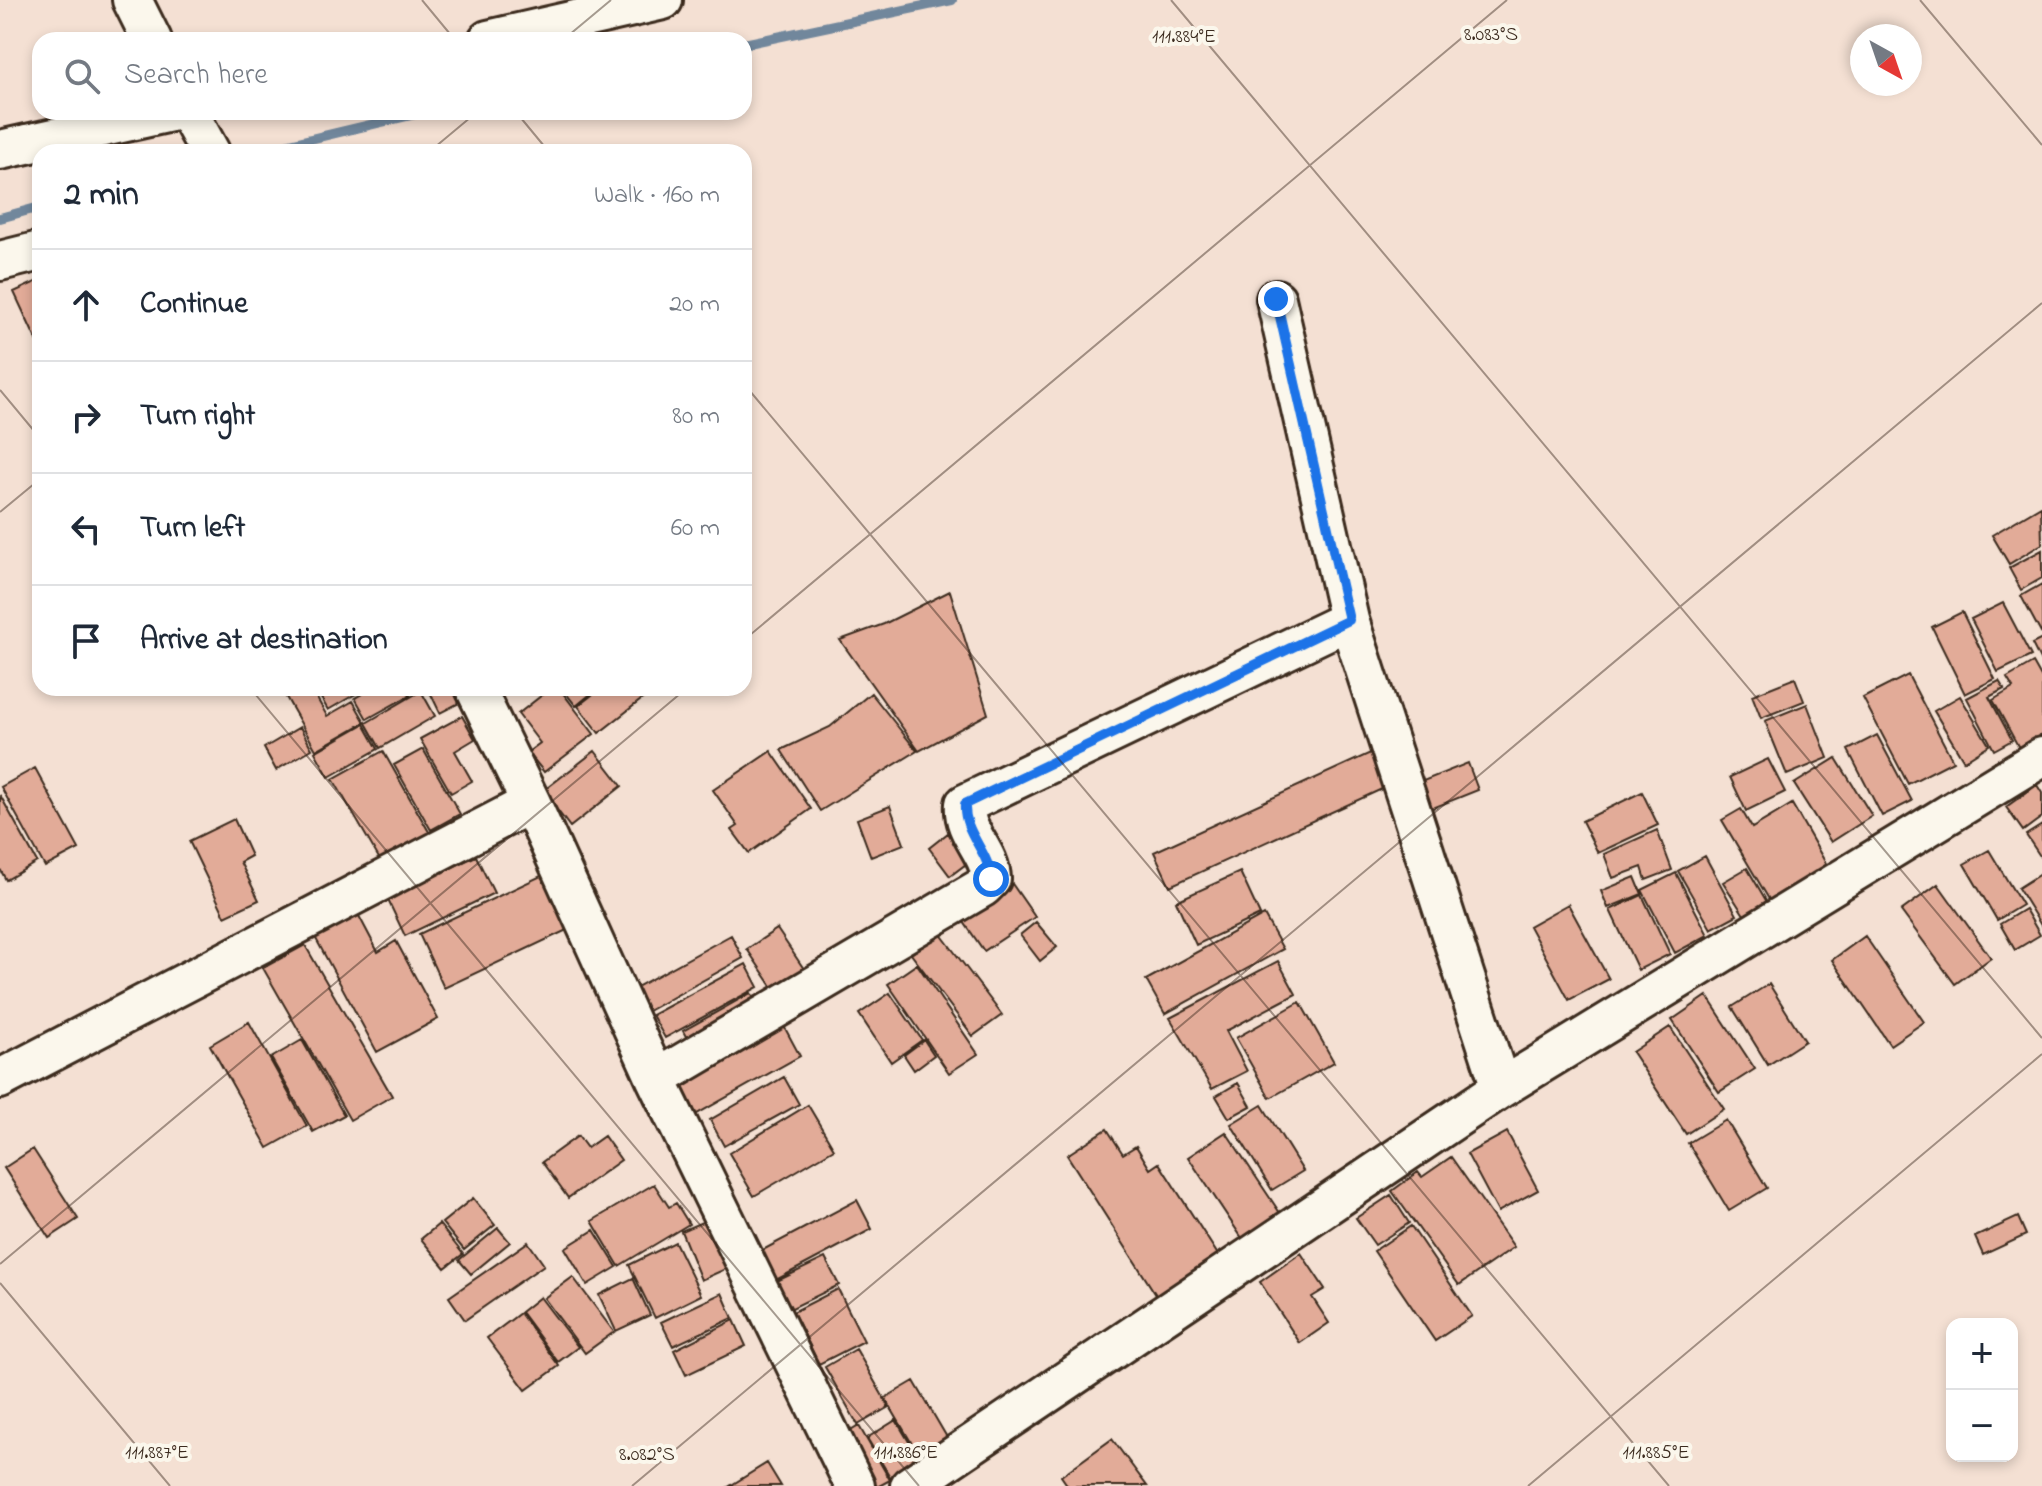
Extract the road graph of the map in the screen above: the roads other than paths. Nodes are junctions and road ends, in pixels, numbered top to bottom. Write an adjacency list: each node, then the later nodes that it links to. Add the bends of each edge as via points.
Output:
1 (132, 0): 3 (street)
2 (663, 0): 4 (street)
3 (148, 32)
4 (523, 32)
5 (135, 120): 8 (street)
6 (192, 120): 7 (street)
7 (206, 144)
8 (0, 150)
9 (32, 253): 10 (street)
10 (0, 261)
11 (1276, 299): 12 (street)
12 (1349, 620): 17 (street, via 965,804 967,825 990,865 991,879 983,887); 18 (street)
13 (479, 696): 15 (street)
14 (2042, 757): 18 (street)
15 (531, 803): 16 (street); 17 (street)
16 (0, 1079)
17 (656, 1079): 19 (street)
18 (1501, 1088): 20 (street)
19 (855, 1486)
20 (910, 1486)

